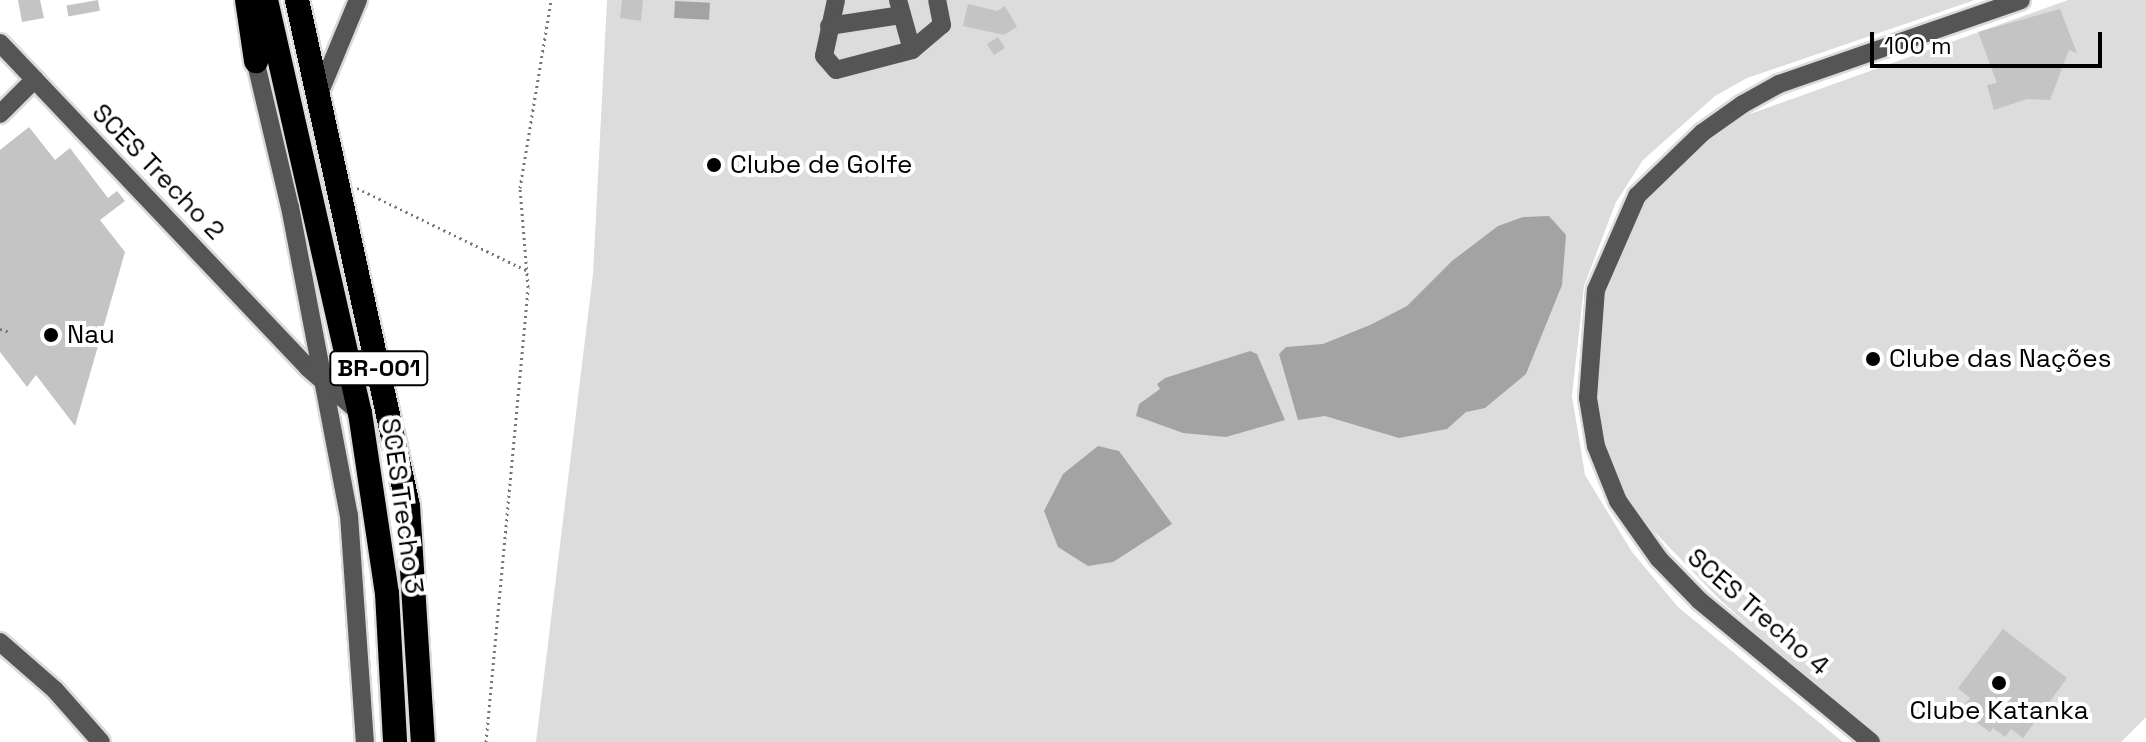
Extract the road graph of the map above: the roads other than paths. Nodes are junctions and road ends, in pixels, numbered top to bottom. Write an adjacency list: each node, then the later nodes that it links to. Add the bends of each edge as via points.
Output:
1 (238, 0): 13 (street)
2 (247, 0): 13 (highway)
3 (266, 0): 20 (highway, SCES Trecho 3 / BR-001)
4 (297, 0): 15 (highway, SCES Trecho 3 / BR-001)
5 (358, 0): 15 (street)
6 (836, 0): 10 (street)
7 (937, 0): 12 (street, via 942,25)
8 (2021, 0): 26 (street, SCES Trecho 4, via 1779,84 1743,104 1692,142 1637,196 1596,290 1588,398 1596,446 1618,501 1659,559 1700,601)
9 (900, 8): 10 (street); 12 (street)
10 (829, 26): 12 (street, via 824,56 836,70)
11 (0, 43): 14 (street, SCES Trecho 2)
12 (912, 50)
13 (256, 61): 17 (street)
14 (35, 79): 16 (street); 18 (street, SCES Trecho 2)
15 (319, 94): 25 (highway, SCES Trecho 3 / BR-001, via 408,506)
16 (0, 114)
17 (313, 323): 18 (street); 19 (street)
18 (278, 336): 19 (street, SCES Trecho 2)
19 (325, 383): 20 (street, SCES Trecho 2); 23 (street, via 358,591)
20 (360, 413): 24 (highway, SCES Trecho 3 / BR-001, via 387,593)
21 (0, 642): 22 (street, via 55,690)
22 (101, 742)
23 (365, 742)
24 (395, 742)
25 (423, 742)
26 (1871, 742)

